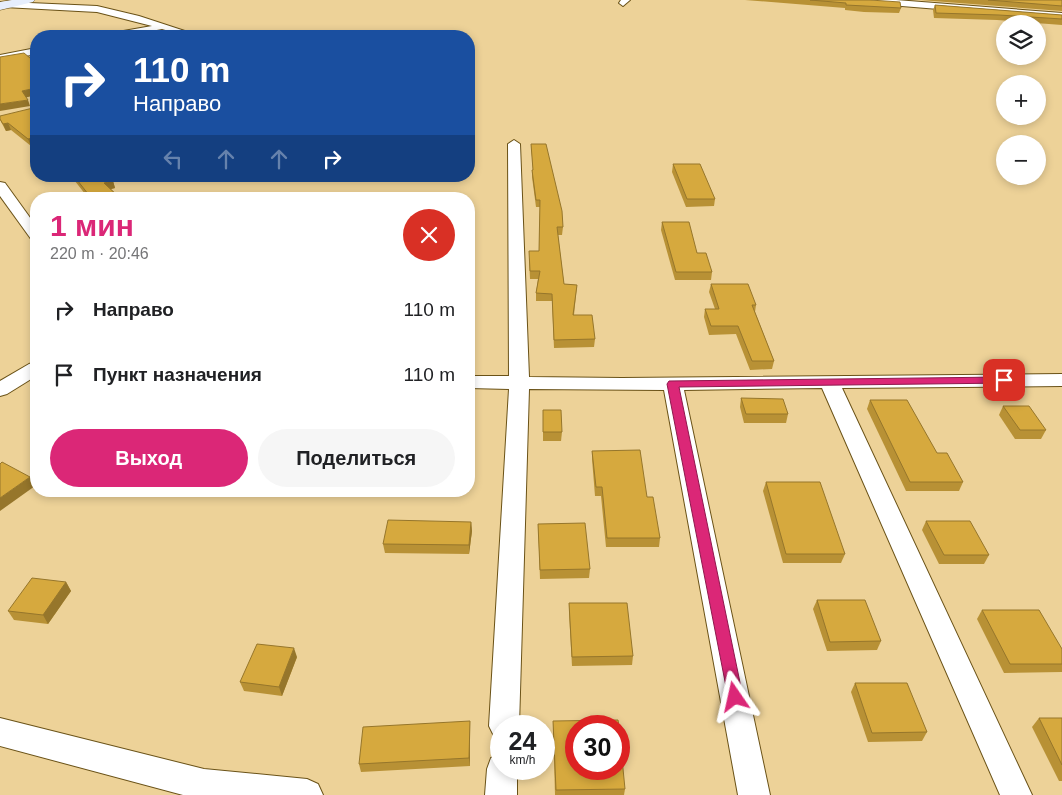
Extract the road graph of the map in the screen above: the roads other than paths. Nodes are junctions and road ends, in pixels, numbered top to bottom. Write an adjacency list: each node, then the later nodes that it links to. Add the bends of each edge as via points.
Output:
1 (865, 0): 3 (street)
2 (11, 3): 5 (street, via 97,9)
3 (962, 3): 4 (street)
4 (1062, 16)
5 (163, 26): 6 (street); 7 (street)
6 (143, 30)
7 (176, 30)
8 (30, 52): 9 (street)
9 (0, 58)
10 (514, 144): 17 (street)
11 (0, 186): 12 (street)
12 (30, 228)
13 (30, 372): 19 (street)
14 (1062, 380): 16 (street)
15 (475, 382): 17 (street)
16 (829, 382): 18 (street); 26 (street)
17 (519, 383): 18 (street); 20 (street)
18 (673, 384): 25 (street)
19 (0, 390)
20 (504, 715)
21 (0, 732): 23 (street, via 204,785)
22 (502, 780): 24 (street)
23 (307, 795)
24 (501, 795)
25 (754, 795)
26 (1016, 795)

